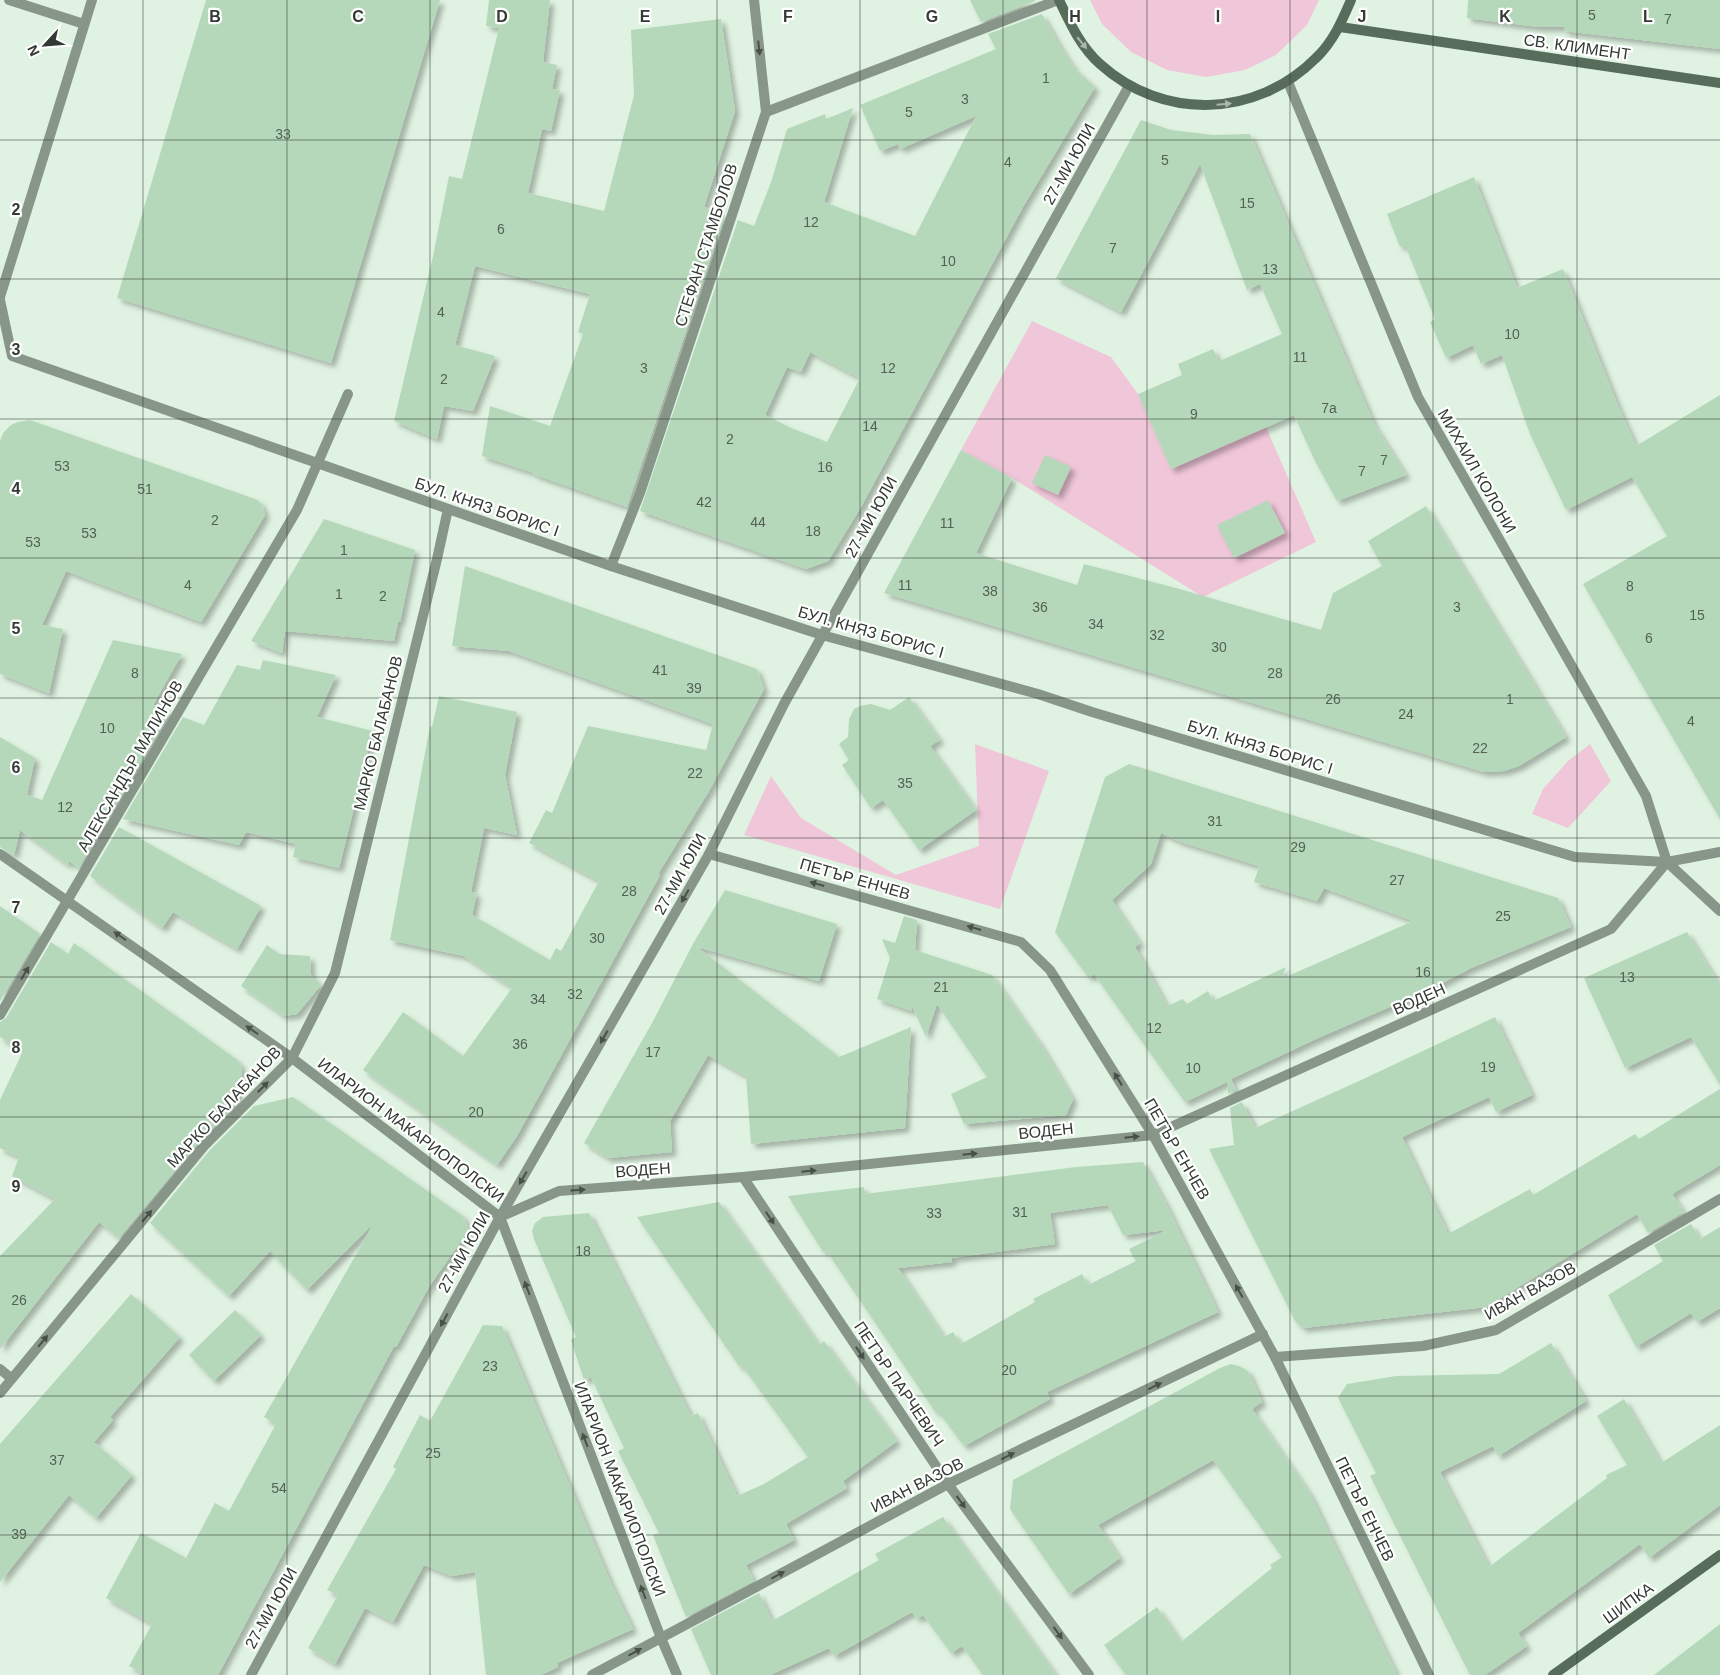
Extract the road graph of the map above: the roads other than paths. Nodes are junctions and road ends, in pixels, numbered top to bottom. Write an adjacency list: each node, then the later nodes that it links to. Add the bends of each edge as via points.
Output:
1 (9, 0): 6 (street)
2 (92, 0): 6 (street)
3 (754, 0): 11 (street, СТЕФАН СТАМБОЛОВ, one-way to 11)
4 (1058, 0): 10 (street, one-way to 10, via 1075,34 1099,63); 11 (street)
5 (1351, 0): 7 (street)
6 (84, 24): 12 (street)
7 (1340, 27): 8 (street, via 1317,58); 9 (street, СВ. КЛИМЕНТ)
8 (1288, 82): 10 (street, one-way to 8, via 1161,99 1194,105 1228,104 1261,95); 21 (street, МИХАИЛ КОЛОНИ, via 1418,397 1646,796)
9 (1720, 83)
10 (1129, 86): 17 (street, 27-МИ ЮЛИ)
11 (766, 112): 16 (street, СТЕФАН СТАМБОЛОВ, via 640,494)
12 (0, 299): 14 (street, БУЛ. КНЯЗ БОРИС I, via 12,356)
13 (348, 394): 14 (street, АЛЕКСАНДЪР МАЛИНОВ)
14 (319, 462): 15 (street, БУЛ. КНЯЗ БОРИС I); 22 (street, АЛЕКСАНДЪР МАЛИНОВ, via 285,532)
15 (448, 510): 16 (street, БУЛ. КНЯЗ БОРИС I); 25 (street, МАРКО БАЛАБАНОВ, via 335,972)
16 (611, 566): 17 (street, БУЛ. КНЯЗ БОРИС I)
17 (822, 635): 20 (street, 27-МИ ЮЛИ); 21 (street, БУЛ. КНЯЗ БОРИС I, via 1038,694 1575,857)
18 (1720, 852): 21 (street, БУЛ. КНЯЗ БОРИС I)
19 (0, 854): 22 (street, ИЛАРИОН МАКАРИОПОЛСКИ)
20 (709, 854): 26 (street, ПЕТЪР ЕНЧЕВ, one-way to 20, via 1050,970 1021,942); 29 (street, 27-МИ ЮЛИ, one-way to 29)
21 (1667, 862): 23 (street); 26 (street, ВОДЕН, via 1611,930)
22 (68, 900): 24 (street, АЛЕКСАНДЪР МАЛИНОВ, one-way to 22); 25 (street, ИЛАРИОН МАКАРИОПОЛСКИ, one-way to 22)
23 (1720, 911)
24 (0, 1015)
25 (292, 1058): 29 (street, ИЛАРИОН МАКАРИОПОЛСКИ); 33 (street, МАРКО БАЛАБАНОВ, one-way to 25, via 204,1146)
26 (1153, 1135): 27 (street, ВОДЕН, one-way to 26); 30 (street, ПЕТЪР ЕНЧЕВ, one-way to 26)
27 (743, 1177): 29 (street, ВОДЕН, one-way to 27, via 559,1191); 35 (street, ПЕТЪР ПАРЧЕВИЧ, one-way to 35)
28 (1720, 1199): 31 (street, ИВАН ВАЗОВ, via 1496,1330 1423,1346)
29 (500, 1217): 37 (street, ИЛАРИОН МАКАРИОПОЛСКИ, one-way to 29); 38 (street, 27-МИ ЮЛИ, one-way to 38)
30 (1263, 1334): 31 (street, ПЕТЪР ЕНЧЕВ); 35 (street, ИВАН ВАЗОВ, one-way to 30)
31 (1275, 1357): 42 (street, ПЕТЪР ЕНЧЕВ)
32 (0, 1369): 33 (street)
33 (11, 1378): 34 (street, МАРКО БАЛАБАНОВ)
34 (0, 1393)
35 (948, 1484): 37 (street, ИВАН ВАЗОВ, one-way to 35); 41 (street, ПЕТЪР ПАРЧЕВИЧ, one-way to 41)
36 (1720, 1555): 43 (street, ШИПКА)
37 (661, 1638): 39 (street, ИВАН ВАЗОВ, one-way to 37); 40 (street, ИЛАРИОН МАКАРИОПОЛСКИ)
38 (251, 1675)
39 (592, 1675)
40 (677, 1675)
41 (1089, 1675)
42 (1428, 1675)
43 (1553, 1675)

